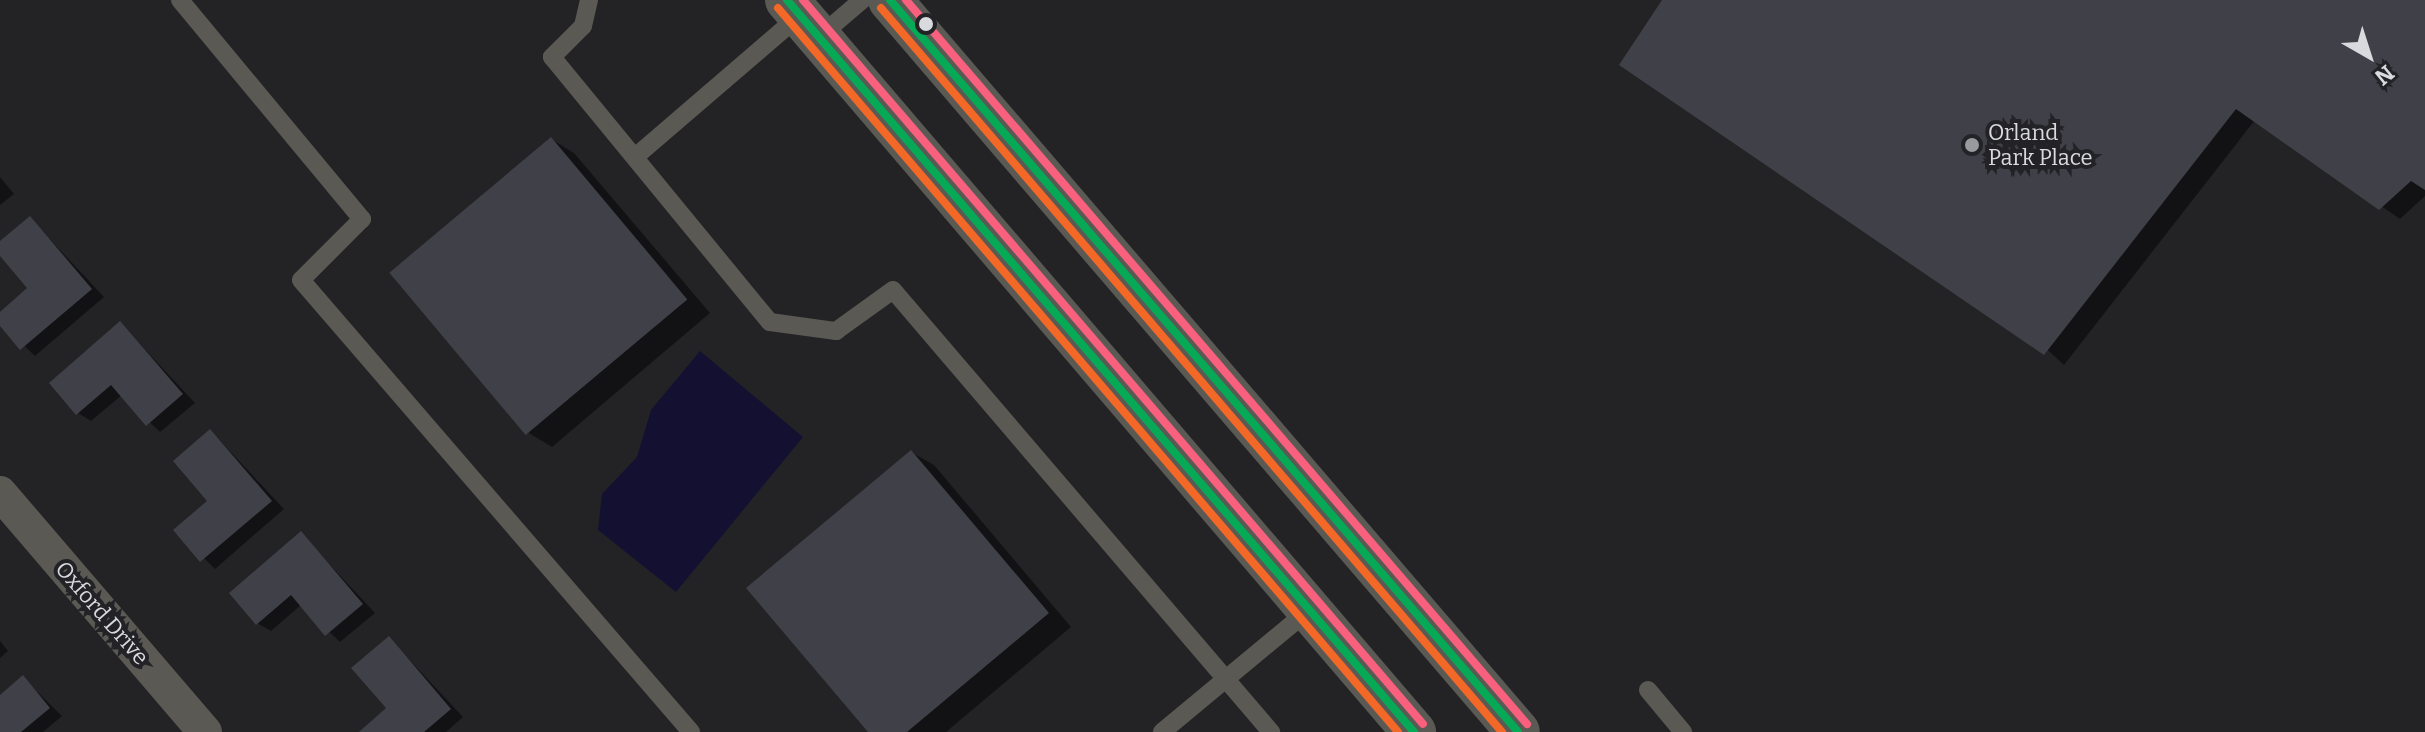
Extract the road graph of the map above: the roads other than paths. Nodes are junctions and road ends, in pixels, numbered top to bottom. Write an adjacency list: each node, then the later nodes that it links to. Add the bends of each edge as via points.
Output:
1 (180, 0): 12 (lane, via 362,219 301,280)
2 (589, 0): 6 (lane, via 583,26 552,57)
3 (862, 0): 5 (lane)
4 (890, 0): 16 (street)
5 (802, 17): 6 (lane); 8 (street)
6 (635, 157): 9 (lane, via 770,322 836,331 893,290)
7 (0, 493): 11 (street, Oxford Drive)
8 (1309, 610): 9 (lane); 15 (street)
9 (1226, 679): 13 (lane); 14 (lane)
10 (1648, 690): 17 (lane)
11 (205, 732)
12 (691, 732)
13 (1162, 732)
14 (1271, 732)
15 (1414, 732)
16 (1518, 732)
17 (1683, 732)

